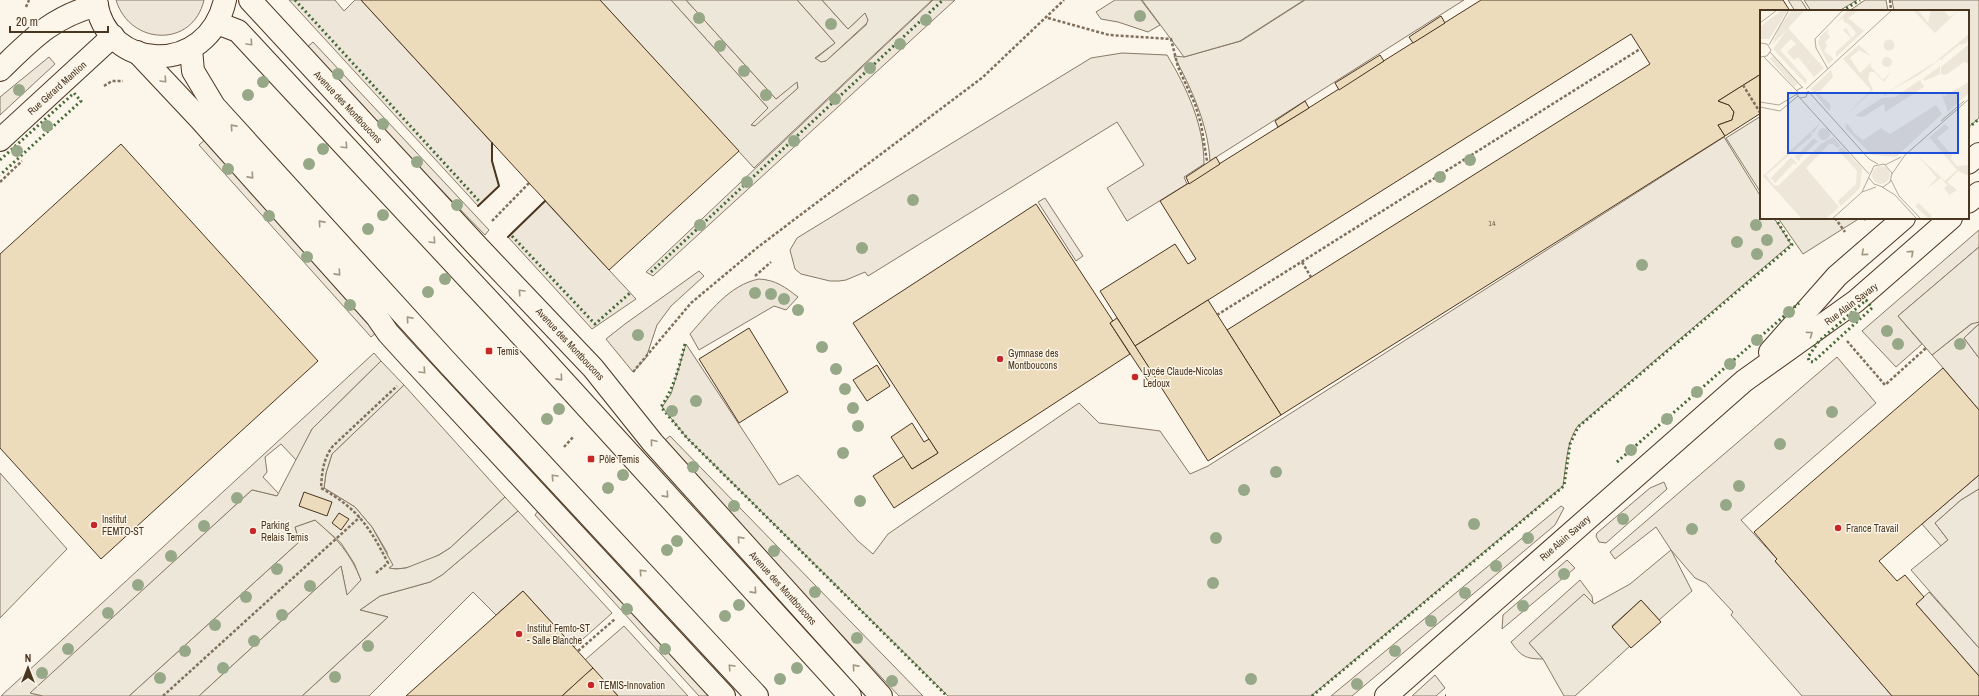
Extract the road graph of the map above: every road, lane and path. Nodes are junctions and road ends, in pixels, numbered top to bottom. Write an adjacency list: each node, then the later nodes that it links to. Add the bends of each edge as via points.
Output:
1 (225, 0): 8 (street)
2 (250, 0): 50 (street, Avenue des Montboucons, one-way to 2, via 653,443 593,368)
3 (1064, 0): 7 (path)
4 (1890, 0): 6 (path)
5 (96, 3): 9 (street, via 103,22); 13 (street, via 41,30)
6 (1891, 10)
7 (1047, 18): 21 (path, via 1109,35 1171,39 1178,67 1202,124); 39 (path, via 983,77 758,247 691,303)
8 (218, 23): 10 (street, via 210,34); 49 (street, one-way to 49, via 238,31 534,349)
9 (113, 36): 12 (street); 18 (street, Rue Gérard Mantion)
10 (191, 49): 12 (street, via 164,56 150,56); 48 (street, one-way to 10, via 214,106 193,71)
11 (1640, 49): 33 (path)
12 (137, 52): 47 (street, one-way to 47, via 377,317 398,344)
13 (0, 70)
14 (125, 81): 16 (path, via 112,81)
15 (1743, 85): 17 (path)
16 (102, 87)
17 (1760, 112)
18 (0, 140)
19 (1979, 154): 22 (street)
20 (23, 160): 23 (path)
21 (1207, 161)
22 (1969, 161)
23 (0, 182)
24 (529, 183): 30 (path)
25 (1979, 193): 26 (street)
26 (1969, 201)
27 (1835, 219): 31 (path)
28 (1903, 219): 40 (street, Rue Alain Savary, one-way to 40, via 1837,276)
29 (1950, 219): 40 (street, Rue Alain Savary, one-way to 29, via 1856,301)
30 (494, 220)
31 (1850, 236)
32 (771, 262): 34 (path)
33 (1302, 262): 35 (path); 36 (path)
34 (755, 276)
35 (1311, 277)
36 (1217, 315)
37 (1845, 339): 38 (path, via 1885,385)
38 (1926, 348)
39 (633, 372)
40 (1744, 381): 51 (street, Rue Alain Savary)
41 (399, 384): 42 (path, via 333,446 324,463 321,488 343,500)
42 (360, 517): 43 (path, via 388,564); 46 (path)
43 (376, 573)
44 (619, 616): 45 (path)
45 (578, 651)
46 (163, 696)
47 (724, 696)
48 (757, 696)
49 (850, 696)
50 (881, 696)
51 (1386, 696)

